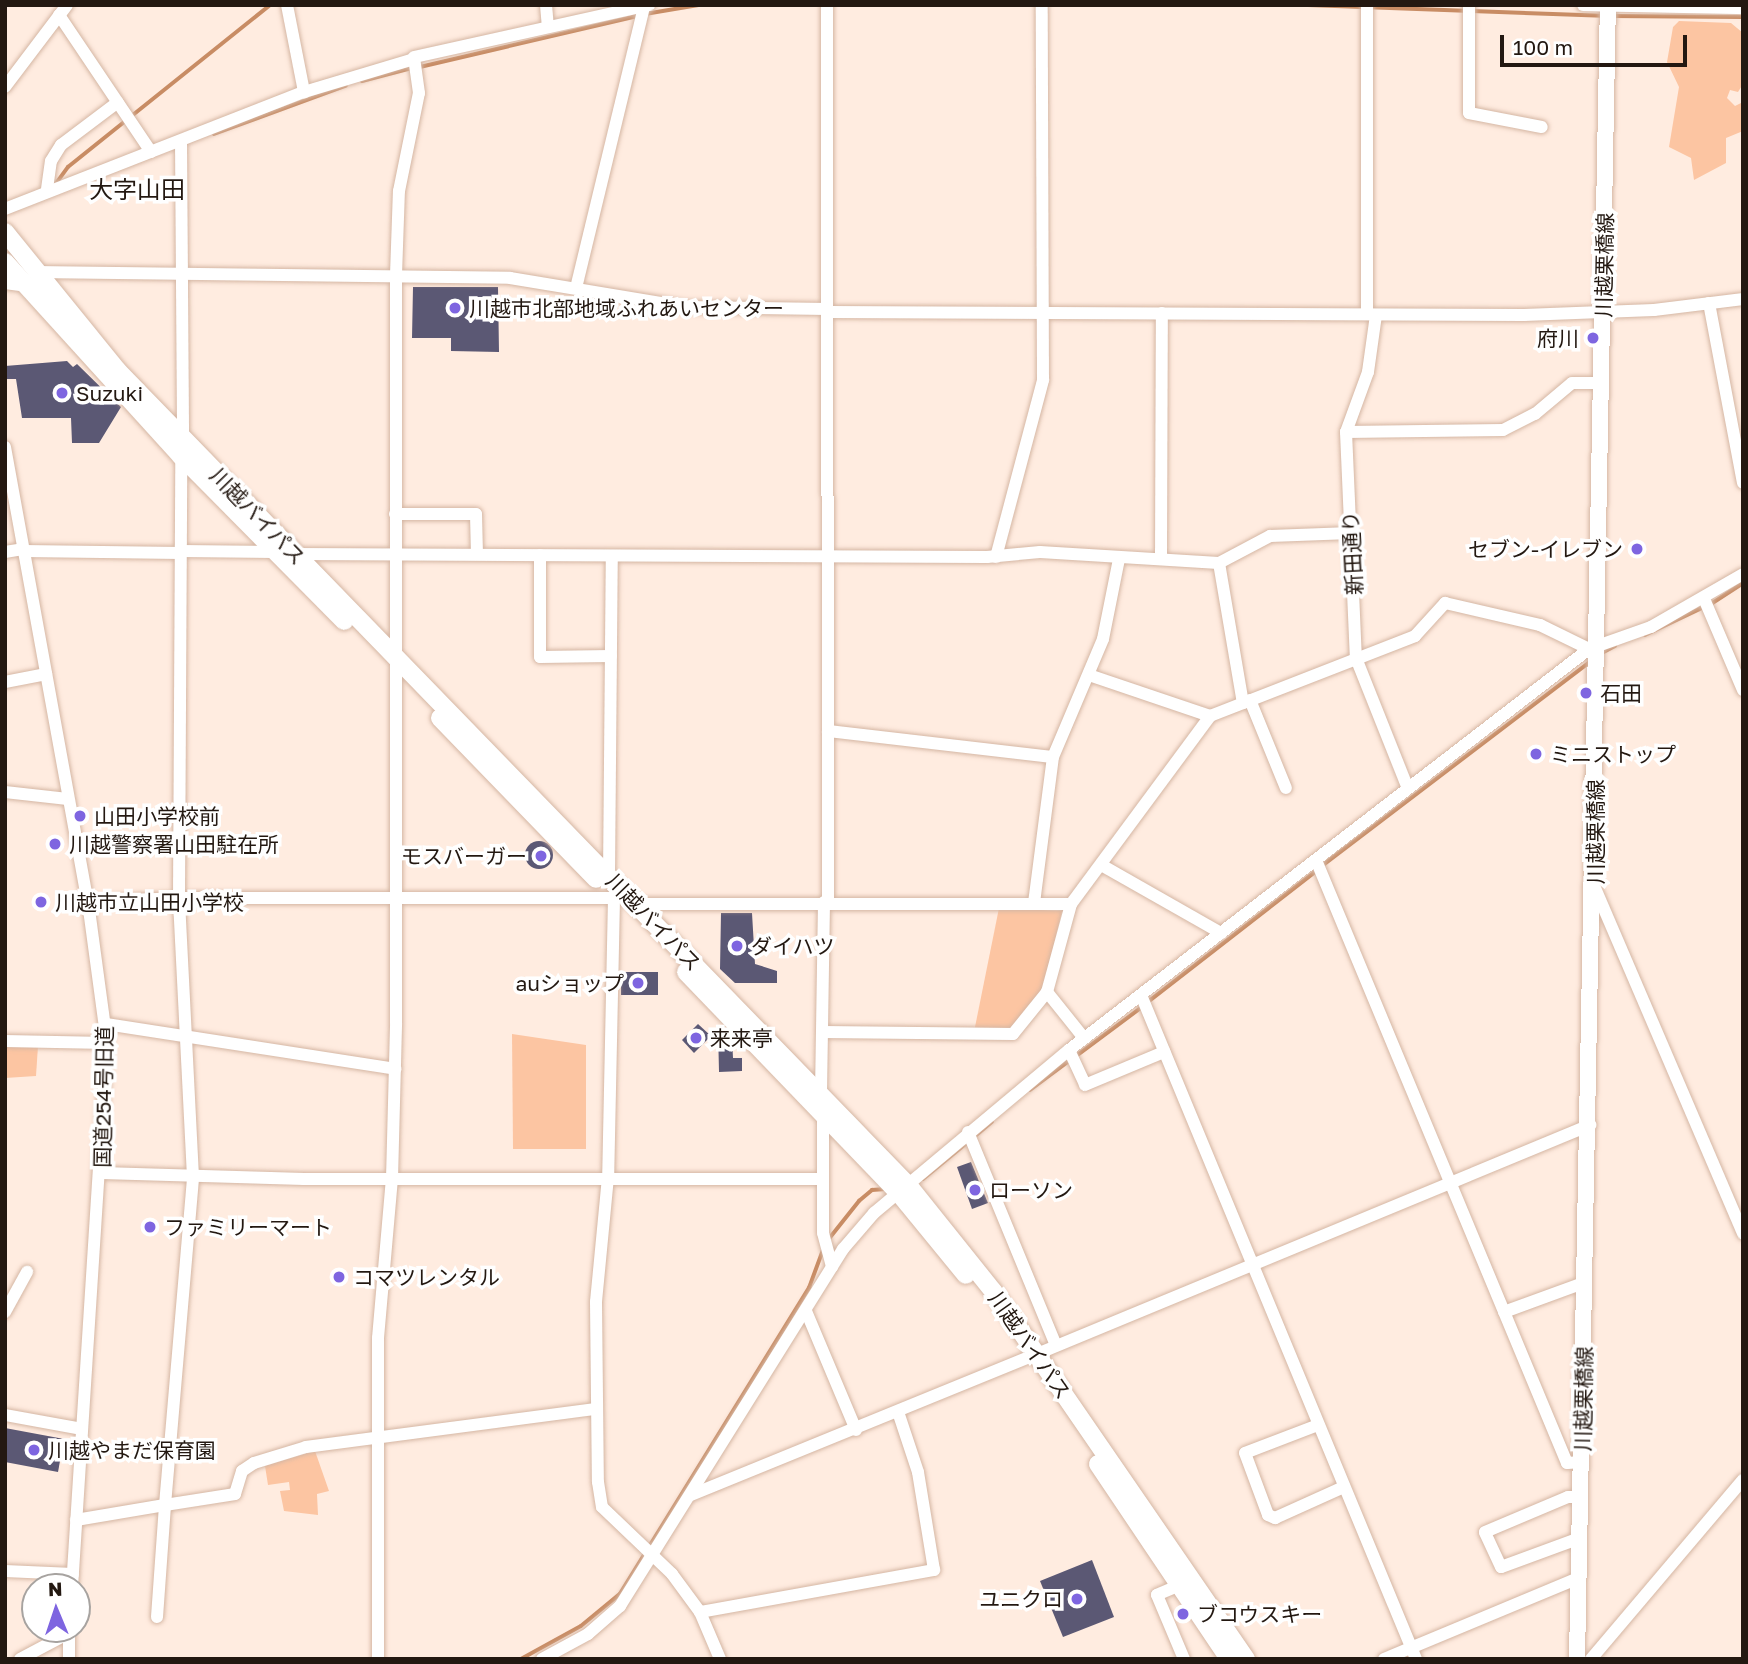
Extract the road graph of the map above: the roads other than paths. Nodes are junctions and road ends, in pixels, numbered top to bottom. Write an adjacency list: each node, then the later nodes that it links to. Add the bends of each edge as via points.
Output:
1 (287, 5): 15 (street)
2 (546, 5): 12 (street)
3 (827, 5): 31 (street)
4 (1042, 5): 33 (street)
5 (1367, 5): 35 (street, 新田通り)
6 (1469, 5): 17 (street, via 1469,113)
7 (1583, 5): 9 (street)
8 (646, 6): 12 (street); 28 (street)
9 (1608, 6): 10 (street); 32 (main road, 川越栗橋線)
10 (1743, 8)
11 (63, 10): 14 (street); 16 (street)
12 (548, 26): 13 (street, via 424,52)
13 (414, 59): 15 (street); 25 (street, via 419,93 399,191)
14 (5, 87)
15 (304, 92): 18 (street)
16 (118, 102): 19 (street); 20 (street, via 61,145 51,161)
17 (1542, 127)
18 (181, 141): 19 (street); 24 (street)
19 (151, 152): 20 (street)
20 (47, 189): 21 (street)
21 (5, 209)
22 (5, 232): 26 (highway, 川越バイパス)
23 (5, 262): 26 (highway, 川越バイパス)
24 (182, 274): 25 (street); 26 (street); 40 (street)
25 (396, 275): 28 (street, via 510,278); 42 (street)
26 (30, 279): 27 (street); 40 (highway, 川越バイパス)
27 (5, 283)
28 (576, 288): 31 (street, via 685,307)
29 (1743, 299): 30 (street)
30 (1709, 303): 32 (street); 38 (street)
31 (827, 311): 33 (street); 53 (street)
32 (1603, 312): 35 (street); 36 (main road, 川越栗橋線)
33 (1043, 313): 34 (street); 54 (street, via 1043,380)
34 (1162, 313): 35 (street); 56 (street)
35 (1372, 314): 37 (street, 新田通り, via 1368,372)
36 (1602, 383): 37 (street, via 1572,383 1535,414 1503,430); 60 (main road, 川越栗橋線)
37 (1346, 432): 43 (street, 新田通り)
38 (1739, 440): 41 (street)
39 (5, 447): 44 (street, 国道254号旧道)
40 (182, 447): 46 (street); 47 (highway, 川越バイパス); 49 (highway, 川越バイパス)
41 (1743, 483)
42 (395, 514): 48 (street); 50 (street, via 476,514)
43 (1351, 533): 57 (street, via 1270,536); 62 (street, 新田通り)
44 (23, 550): 45 (street); 46 (street); 64 (street, 国道254号旧道)
45 (5, 552)
46 (181, 552): 47 (street); 80 (street)
47 (275, 552): 63 (highway, 川越バイパス)
48 (395, 553): 49 (street); 50 (street); 63 (street)
49 (295, 554): 63 (highway, 川越バイパス)
50 (477, 554): 51 (street)
51 (540, 555): 52 (street); 61 (street, via 540,657)
52 (612, 556): 53 (street); 61 (street)
53 (828, 556): 54 (street); 70 (street)
54 (996, 557): 55 (street, via 1040,552)
55 (1119, 559): 56 (street); 65 (street, via 1110,614)
56 (1161, 559): 57 (street)
57 (1219, 563): 68 (street)
58 (1743, 574): 59 (street)
59 (1705, 601): 60 (street); 67 (street)
60 (1593, 647): 62 (street, via 1540,625 1445,603 1415,636); 72 (street); 79 (main road, 川越栗橋線)
61 (611, 656): 78 (street)
62 (1356, 658): 68 (street); 72 (street, 新田通り)
63 (394, 663): 78 (highway, 川越バイパス); 81 (street); 82 (highway, 川越バイパス)
64 (46, 674): 66 (street); 75 (street, 国道254号旧道)
65 (1089, 675): 69 (street); 71 (street)
66 (5, 682)
67 (1743, 690)
68 (1246, 701): 69 (street); 73 (street)
69 (1210, 716): 77 (street)
70 (828, 731): 71 (street); 84 (street)
71 (1053, 757): 85 (street)
72 (1406, 786): 76 (street)
73 (1286, 788)
74 (5, 792): 75 (street)
75 (68, 799): 83 (street, 国道254号旧道)
76 (1317, 860): 88 (street); 109 (street)
77 (1103, 866): 87 (street); 88 (street)
78 (609, 876): 86 (highway, 川越バイパス)
79 (1595, 888): 102 (main road, 川越栗橋線); 111 (street)
80 (179, 898): 81 (street); 83 (street); 93 (street)
81 (395, 898): 82 (street); 99 (street)
82 (614, 898): 101 (highway, 川越バイパス); 106 (street)
83 (88, 902): 91 (street, 国道254号旧道)
84 (826, 902): 85 (street); 86 (street); 92 (street)
85 (1034, 903): 87 (street)
86 (635, 904): 100 (highway, 川越バイパス)
87 (1071, 904): 89 (street)
88 (1221, 933): 90 (street)
89 (1046, 992): 92 (street, via 1013,1034 1005,1036); 94 (street)
90 (1141, 995): 94 (street); 98 (street)
91 (106, 1024): 93 (street); 96 (street, 国道254号旧道)
92 (822, 1032): 100 (street)
93 (186, 1036): 99 (street); 105 (street)
94 (1084, 1038): 97 (street)
95 (5, 1041): 96 (street)
96 (107, 1043): 104 (street, 国道254号旧道)
97 (1069, 1050): 98 (street, via 1085,1085); 103 (street)
98 (1164, 1052): 112 (street)
99 (396, 1069): 107 (street)
100 (821, 1093): 110 (highway, 川越バイパス)
101 (823, 1113): 108 (street); 110 (highway, 川越バイパス)
102 (1590, 1125): 109 (street); 115 (main road, 川越栗橋線)
103 (968, 1132): 110 (street); 119 (street)
104 (102, 1173): 105 (street); 125 (street, 国道254号旧道)
105 (193, 1177): 107 (street); 133 (street)
106 (608, 1177): 107 (street); 108 (street); 121 (street, via 596,1302)
107 (393, 1179): 127 (street, via 378,1338)
108 (823, 1179): 113 (street, via 823,1233)
109 (1452, 1182): 112 (street); 118 (street)
110 (903, 1189): 113 (street, via 859,1228); 120 (highway, 川越バイパス)
111 (1743, 1234)
112 (1253, 1266): 119 (street); 124 (street)
113 (832, 1268): 116 (street)
114 (27, 1272): 117 (street)
115 (1586, 1282): 118 (street); 128 (main road, 川越栗橋線)
116 (806, 1311): 126 (street); 131 (street)
117 (5, 1312)
118 (1504, 1312): 128 (street, via 1567,1463)
119 (1056, 1346): 120 (street)
120 (1032, 1356): 122 (street); 139 (highway, 川越バイパス); 150 (highway, 川越バイパス)
121 (596, 1409): 127 (street); 136 (street, via 602,1507)
122 (898, 1412): 126 (street); 140 (street, via 918,1472 934,1570)
123 (5, 1415): 125 (street)
124 (1318, 1425): 130 (street); 130 (street, via 1245,1453 1268,1515 1275,1518)
125 (82, 1429): 134 (street, 国道254号旧道)
126 (856, 1430): 131 (street)
127 (378, 1438): 133 (street, via 306,1447 254,1462 242,1471 235,1494); 145 (street)
128 (1581, 1462): 132 (main road, 川越栗橋線)
129 (1743, 1480): 153 (street)
130 (1344, 1487): 143 (street)
131 (691, 1495): 136 (street)
132 (1581, 1497): 135 (main road, 川越栗橋線); 135 (street, via 1568,1497 1485,1532 1501,1567)
133 (165, 1505): 134 (street); 141 (street)
134 (76, 1520): 137 (street, 国道254号旧道)
135 (1580, 1538): 138 (main road, 川越栗橋線)
136 (653, 1555): 140 (street); 146 (street, via 606,1620)
137 (73, 1573)
138 (1579, 1578): 143 (street); 152 (main road, 川越栗橋線)
139 (1180, 1585): 148 (street, via 1157,1595); 149 (highway, 川越バイパス)
140 (700, 1612): 147 (street)
141 (157, 1616)
142 (48, 1643): 144 (street)
143 (1414, 1653): 151 (street)
144 (20, 1659)
145 (378, 1659)
146 (541, 1659)
147 (720, 1659)
148 (1184, 1659)
149 (1229, 1659)
150 (1247, 1659)
151 (1384, 1659)
152 (1577, 1659)
153 (1591, 1659)

